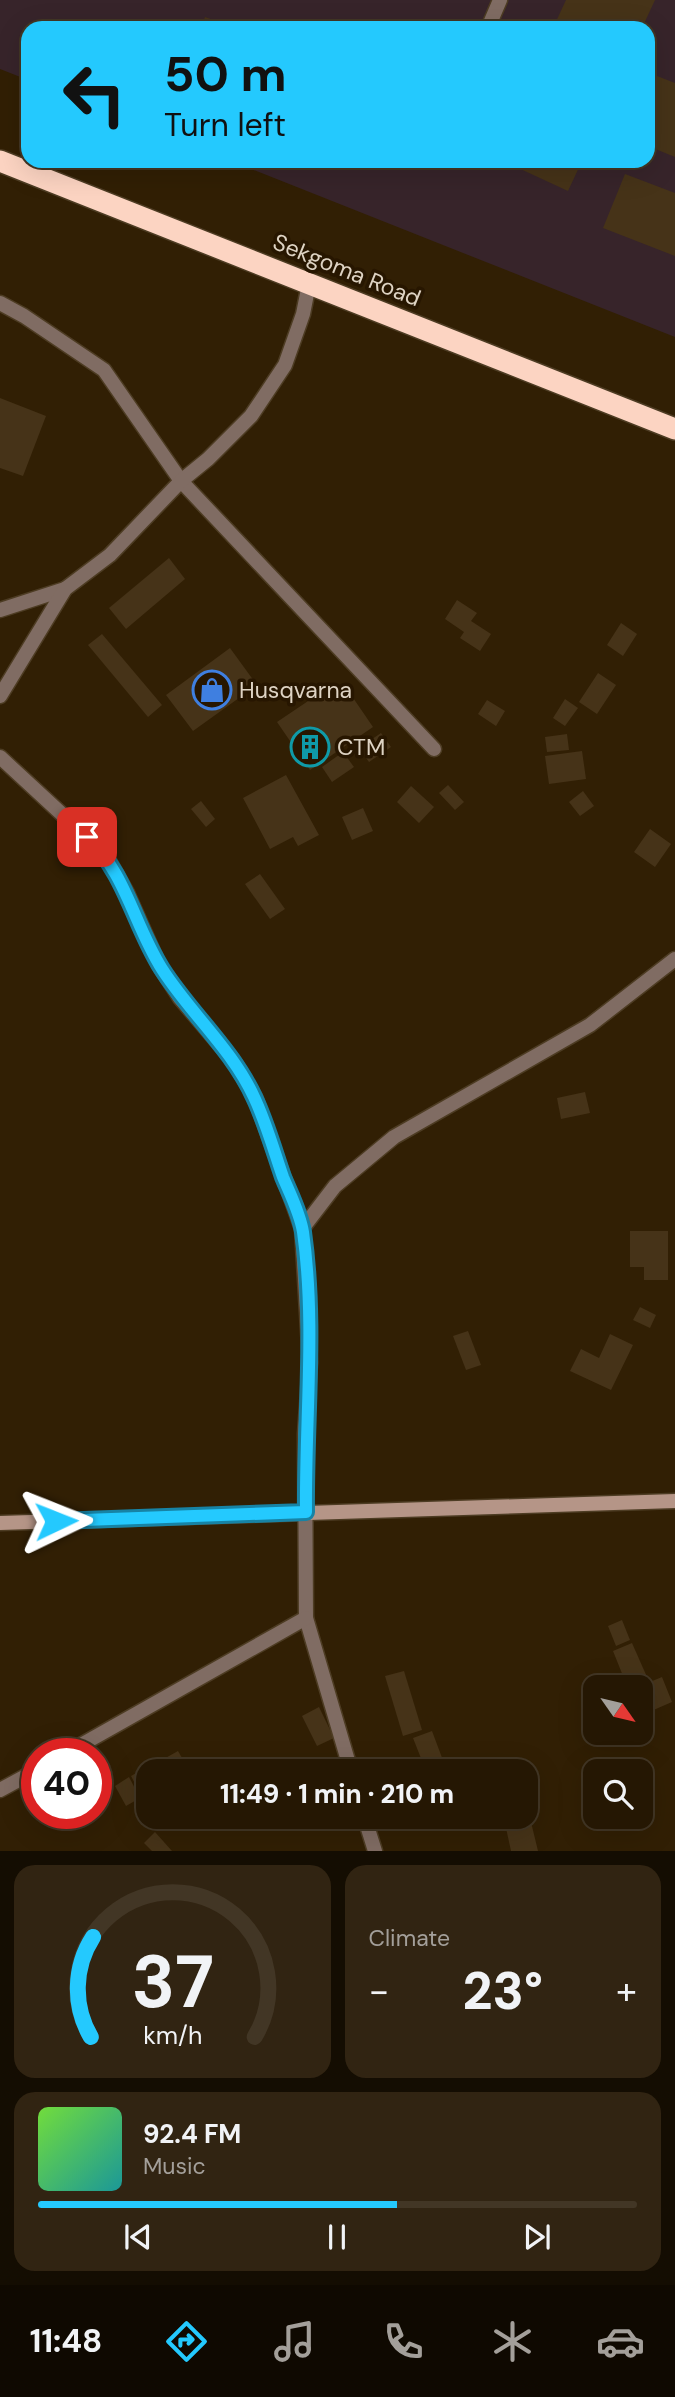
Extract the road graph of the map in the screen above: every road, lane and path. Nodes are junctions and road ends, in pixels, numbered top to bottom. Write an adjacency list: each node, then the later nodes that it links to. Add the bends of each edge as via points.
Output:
1 (500, 0): 2 (street)
2 (491, 21)
3 (0, 161): 4 (highway, Sekgoma Road)
4 (309, 284): 6 (highway, Sekgoma Road); 7 (street, via 285,365 251,416)
5 (0, 303): 7 (street, via 104,370)
6 (675, 429)
7 (181, 481): 8 (street, via 110,555); 11 (street)
8 (65, 589): 9 (street); 10 (street)
9 (0, 610)
10 (0, 696)
11 (434, 749)
12 (0, 757): 14 (street, via 105,854 159,965 180,998 233,1060 254,1097)
13 (675, 959): 14 (street, via 590,1025 394,1137 335,1186)
14 (302, 1229): 16 (street, via 310,1363)
15 (675, 1501): 16 (street)
16 (306, 1512): 17 (street); 18 (street)
17 (0, 1523)
18 (306, 1618): 19 (street); 20 (street)
19 (93, 1738)
20 (347, 1759)
21 (21, 1779): 22 (street)
22 (0, 1790)
23 (368, 1829): 24 (street)
24 (375, 1851)

